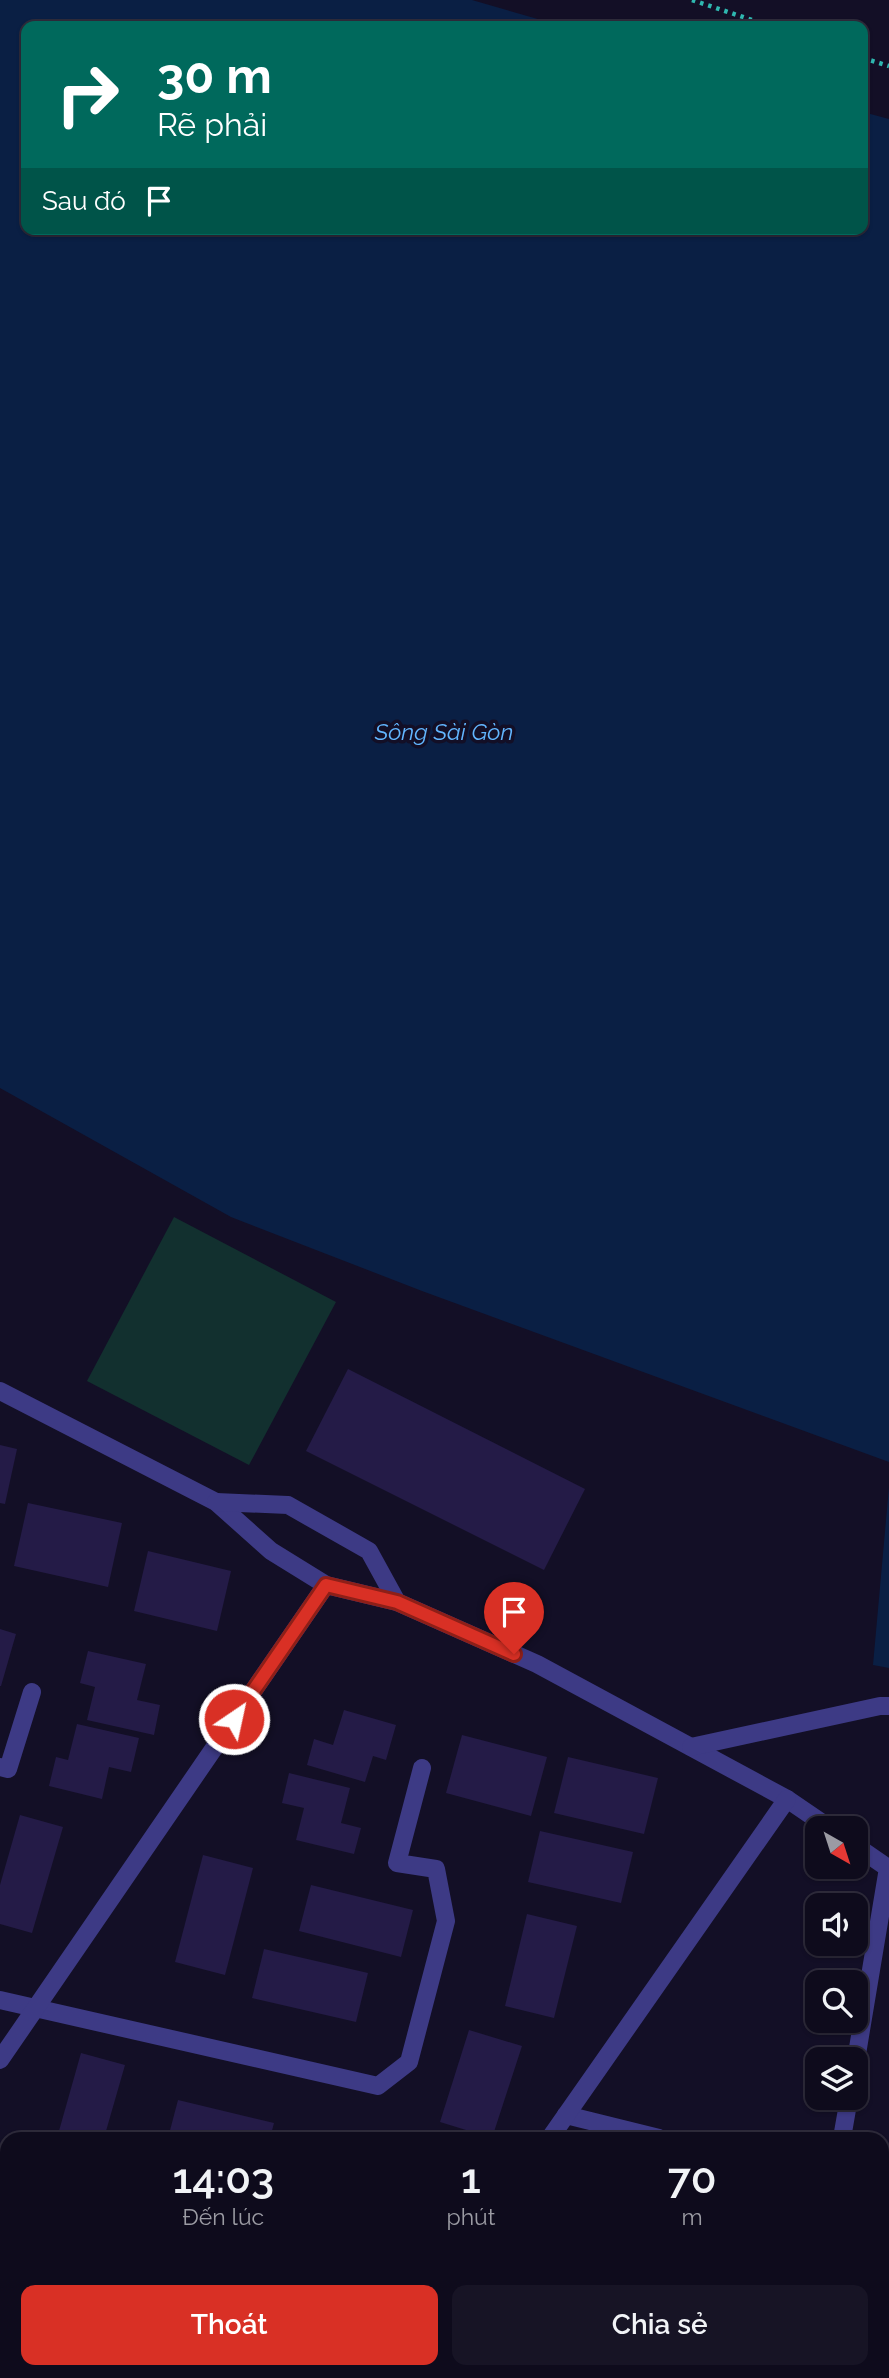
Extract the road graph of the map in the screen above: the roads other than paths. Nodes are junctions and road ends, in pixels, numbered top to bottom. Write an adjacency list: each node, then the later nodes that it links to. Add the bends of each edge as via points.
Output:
1 (0, 1391): 2 (street)
2 (216, 1502): 3 (street, via 271,1551); 4 (street, via 288,1504 369,1551)
3 (326, 1585): 4 (street); 14 (street)
4 (397, 1602): 7 (street, via 537,1664)
5 (32, 1692): 8 (street, via 8,1769)
6 (884, 1706): 7 (street)
7 (691, 1747): 10 (street)
8 (0, 1767)
9 (422, 1768): 14 (street, via 397,1863 436,1869 446,1921 409,2062 378,2086)
10 (787, 1799): 11 (street); 18 (street)
11 (812, 1816)
12 (868, 1854): 15 (street, via 888,1868)
13 (0, 2000): 14 (street)
14 (34, 2010): 16 (street)
15 (858, 2047)
16 (0, 2060)
17 (847, 2110): 21 (street)
18 (566, 2115): 19 (street); 20 (street)
19 (554, 2132)
20 (635, 2132)
21 (843, 2132)

